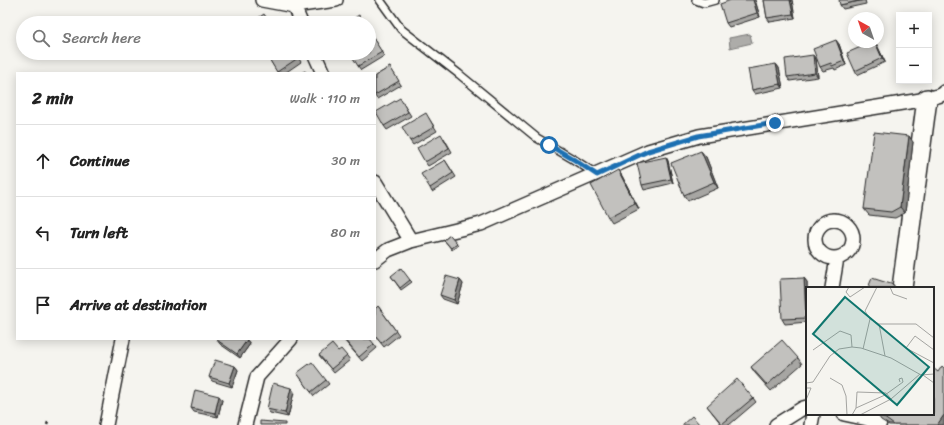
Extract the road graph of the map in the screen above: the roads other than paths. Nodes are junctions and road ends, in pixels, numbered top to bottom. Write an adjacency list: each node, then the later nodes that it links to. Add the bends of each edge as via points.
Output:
1 (262, 0): 6 (street)
2 (336, 0): 6 (street)
3 (380, 0): 11 (lane, via 401,29 537,138)
4 (696, 0): 5 (lane, via 704,3)
5 (716, 0)
6 (294, 6): 7 (street)
7 (298, 16)
8 (317, 60): 9 (street)
9 (323, 72)
10 (936, 95): 11 (street, via 698,136 648,151); 17 (main road)
11 (597, 175): 13 (street, via 481,224)
12 (376, 184): 13 (street)
13 (412, 240): 15 (street, via 388,250)
14 (837, 258): 16 (street)
15 (376, 259)
16 (832, 287)
17 (902, 287)
18 (123, 340): 24 (street)
19 (290, 340): 25 (street, via 257,377)
20 (806, 408): 26 (street)
21 (813, 415): 27 (street)
22 (850, 415): 23 (street)
23 (878, 420)
24 (106, 425)
25 (245, 425)
26 (776, 425)
27 (811, 425)

